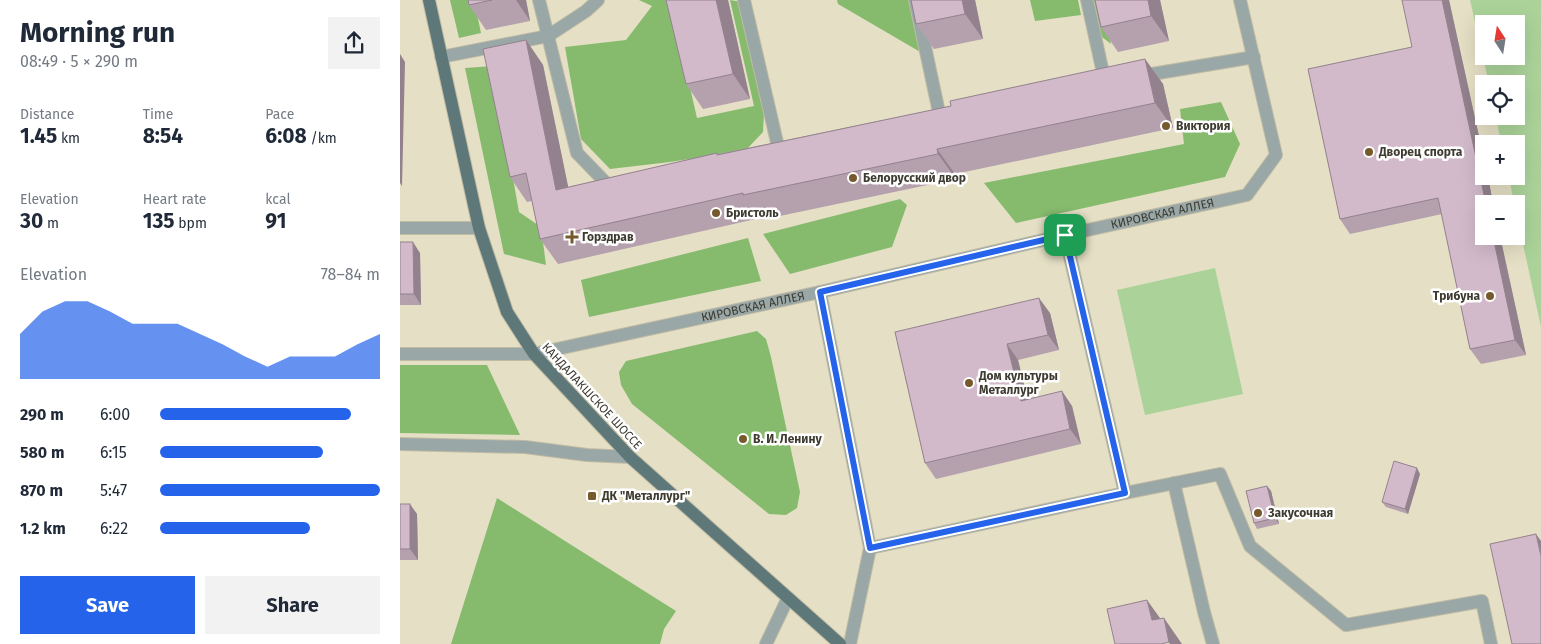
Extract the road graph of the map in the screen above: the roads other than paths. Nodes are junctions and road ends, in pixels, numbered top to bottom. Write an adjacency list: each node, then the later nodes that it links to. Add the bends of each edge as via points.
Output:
1 (429, 0): 9 (main road, КАНДАЛАКШСКОЕ ШОССЕ)
2 (539, 0): 8 (street)
3 (598, 0): 8 (street)
4 (744, 0): 12 (street, via 784,150)
5 (915, 0): 11 (street)
6 (1087, 0): 10 (street, via 1109,81)
7 (1240, 0): 10 (street, КИРОВСКАЯ АЛЛЕЯ)
8 (548, 36): 9 (street); 13 (street, via 577,154 608,185)
9 (441, 57): 15 (main road, КАНДАЛАКШСКОЕ ШОССЕ)
10 (1254, 57): 16 (street, КИРОВСКАЯ АЛЛЕЯ, via 1276,155 1248,195)
11 (940, 117)
12 (761, 155)
13 (626, 182)
14 (400, 228): 15 (street)
15 (479, 228): 19 (main road, КАНДАЛАКШСКОЕ ШОССЕ, via 507,312)
16 (1065, 235): 17 (street, КИРОВСКАЯ АЛЛЕЯ); 23 (street)
17 (820, 292): 19 (street, КИРОВСКАЯ АЛЛЕЯ); 24 (street)
18 (400, 354): 19 (street, КИРОВСКАЯ АЛЛЕЯ)
19 (534, 354): 21 (main road, КАНДАЛАКШСКОЕ ШОССЕ)
20 (400, 444): 21 (street, via 525,447)
21 (630, 457): 25 (main road, КАНДАЛАКШСКОЕ ШОССЕ)
22 (1174, 483): 23 (street); 29 (street); 30 (street, via 1220,474 1250,546 1346,625 1482,601)
23 (1125, 493): 24 (street)
24 (870, 548): 28 (street)
25 (788, 598): 26 (street); 27 (main road, КАНДАЛАКШСКОЕ ШОССЕ)
26 (766, 644)
27 (840, 644)
28 (850, 644)
29 (1213, 644)
30 (1491, 644)

